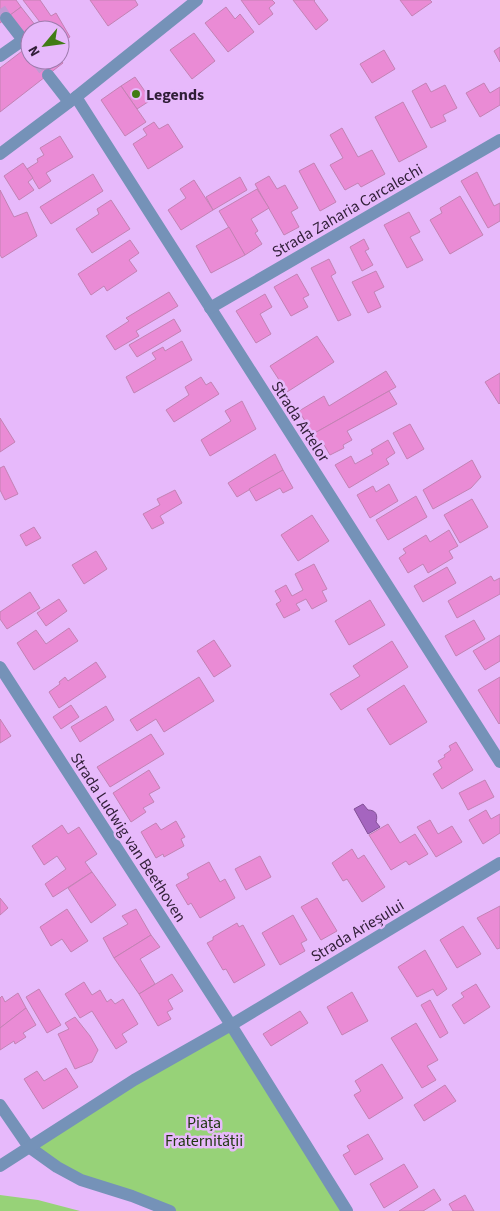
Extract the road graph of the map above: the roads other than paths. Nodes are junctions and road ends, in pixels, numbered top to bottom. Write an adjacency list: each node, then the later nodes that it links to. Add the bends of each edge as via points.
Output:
1 (197, 0): 5 (street)
2 (6, 18): 3 (street, via 25,43)
3 (0, 56)
4 (48, 75): 5 (street, Strada Artelor)
5 (72, 99): 7 (street); 8 (street, Strada Artelor)
6 (500, 140): 8 (street, Strada Zaharia Carcalechi)
7 (0, 154)
8 (210, 308): 10 (street, Strada Artelor)
9 (0, 667): 12 (street, Strada Ludwig van Beethoven)
10 (500, 762)
11 (500, 863): 12 (street, Strada Arieșului)
12 (231, 1025): 14 (street, via 134,1080); 17 (street)
13 (0, 1105): 14 (street)
14 (30, 1146): 15 (street); 16 (street, via 81,1180)
15 (0, 1166)
16 (170, 1211)
17 (348, 1211)

